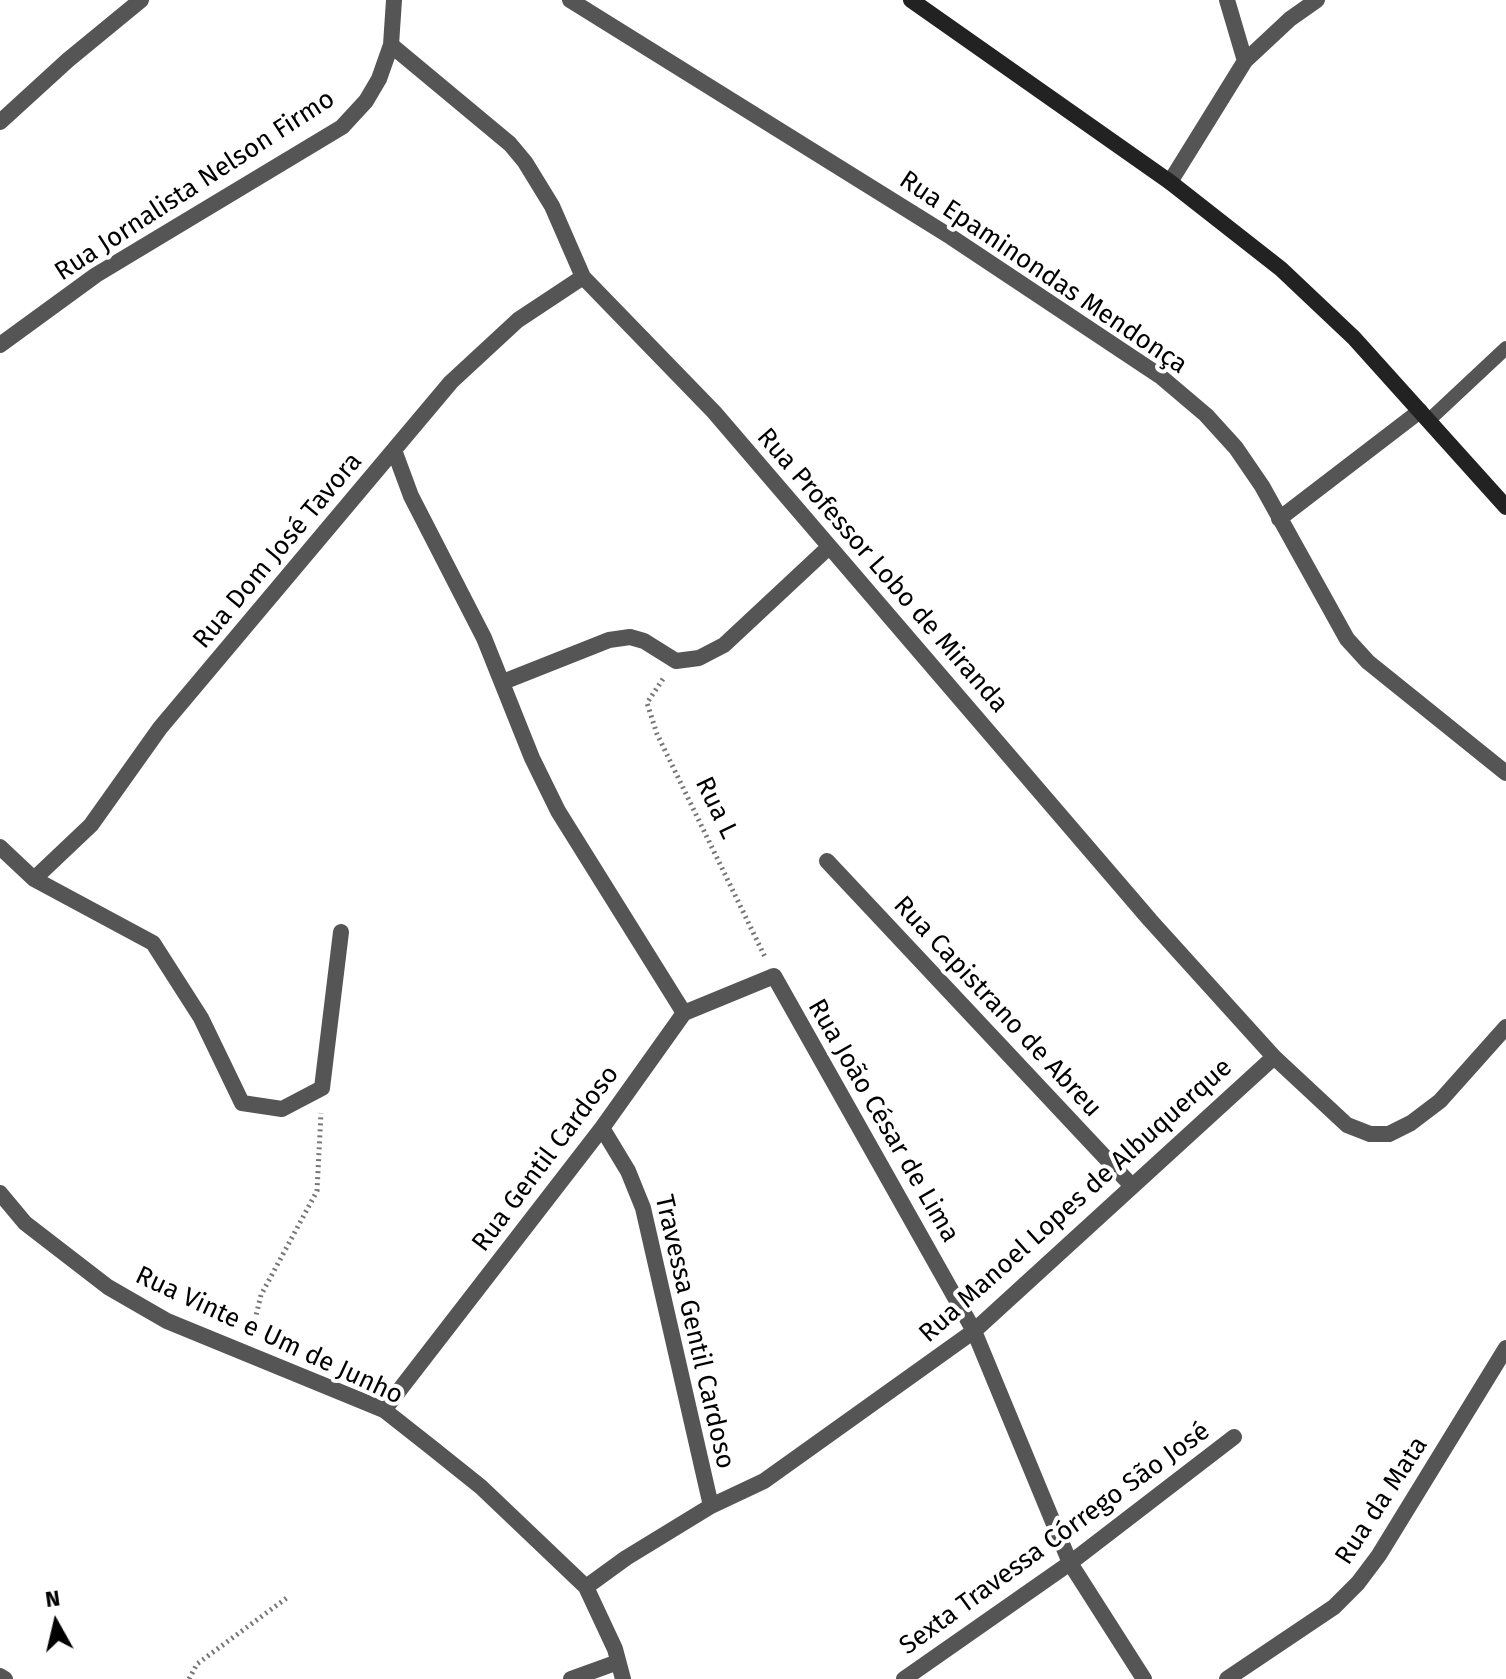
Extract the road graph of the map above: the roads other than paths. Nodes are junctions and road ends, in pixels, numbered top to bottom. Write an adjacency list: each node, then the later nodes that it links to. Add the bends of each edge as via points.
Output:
1 (141, 0): 9 (street)
2 (394, 0): 7 (street, Rua Jornalista Nelson Firmo)
3 (570, 0): 17 (street, Rua Epaminondas Mendonça, via 951,237 1160,376 1236,448)
4 (911, 0): 10 (street)
5 (1227, 0): 8 (street)
6 (1317, 0): 8 (street)
7 (391, 45): 11 (street, Rua Professor Lobo de Miranda, via 525,162 552,206); 12 (street, Rua Jornalista Nelson Firmo, via 366,101 342,127 96,275)
8 (1245, 61): 10 (street)
9 (0, 122)
10 (1170, 182): 14 (street, via 1281,269 1354,338)
11 (583, 277): 15 (street, Rua Dom José Tavora, via 518,320 480,354); 18 (street, Rua Professor Lobo de Miranda, via 714,412)
12 (0, 345)
13 (1506, 348): 14 (lane)
14 (1424, 416): 16 (street); 17 (street)
15 (394, 450): 19 (street, via 411,496); 23 (street, Rua Dom José Tavora, via 160,728 91,825)
16 (1506, 507)
17 (1279, 519): 20 (street, Rua Epaminondas Mendonça, via 1347,639 1368,662)
18 (829, 547): 19 (street, via 724,645 699,658 676,661 630,637 609,640); 27 (street, Rua Professor Lobo de Miranda)
19 (503, 682): 25 (street, via 558,811)
20 (1506, 773)
21 (0, 847): 23 (street)
22 (827, 861): 29 (street, Rua Capistrano de Abreu)
23 (34, 879): 24 (street, via 153,943 201,1018 242,1103 282,1109 322,1088)
24 (341, 932)
25 (684, 1013): 28 (street, Rua Gentil Cardoso); 31 (street, Rua João César de Lima, via 774,976)
26 (1506, 1027): 27 (street, Rua Professor Lobo de Miranda, via 1440,1101 1389,1134 1347,1125)
27 (1274, 1057): 29 (street, Rua Manoel Lopes de Albuquerque)
28 (602, 1128): 33 (street, Rua Gentil Cardoso); 35 (street, Travessa Gentil Cardoso, via 643,1208)
29 (1132, 1186): 31 (street, Rua Manoel Lopes de Albuquerque)
30 (0, 1193): 33 (street, Rua Vinte e Um de Junho, via 25,1223 108,1287 167,1321)
31 (974, 1331): 35 (street, Rua Manoel Lopes de Albuquerque, via 764,1481); 36 (street, Rua João César de Lima)
32 (1506, 1348): 43 (street, Rua da Mata, via 1358,1583 1334,1607)
33 (384, 1410): 37 (street, Rua Vinte e Um de Junho, via 481,1487)
34 (1234, 1437): 36 (street, Sexta Travessa Córrego São José)
35 (711, 1506): 37 (street, Rua Manoel Lopes de Albuquerque)
36 (1070, 1563): 41 (street, Sexta Travessa Córrego São José); 42 (street, Rua João César de Lima)
37 (586, 1587): 38 (street, Rua Vinte e Um de Junho)
38 (618, 1662): 39 (street); 40 (street, Rua Vinte e Um de Junho)
39 (571, 1679)
40 (623, 1679)
41 (904, 1679)
42 (1144, 1679)
43 (1227, 1679)

